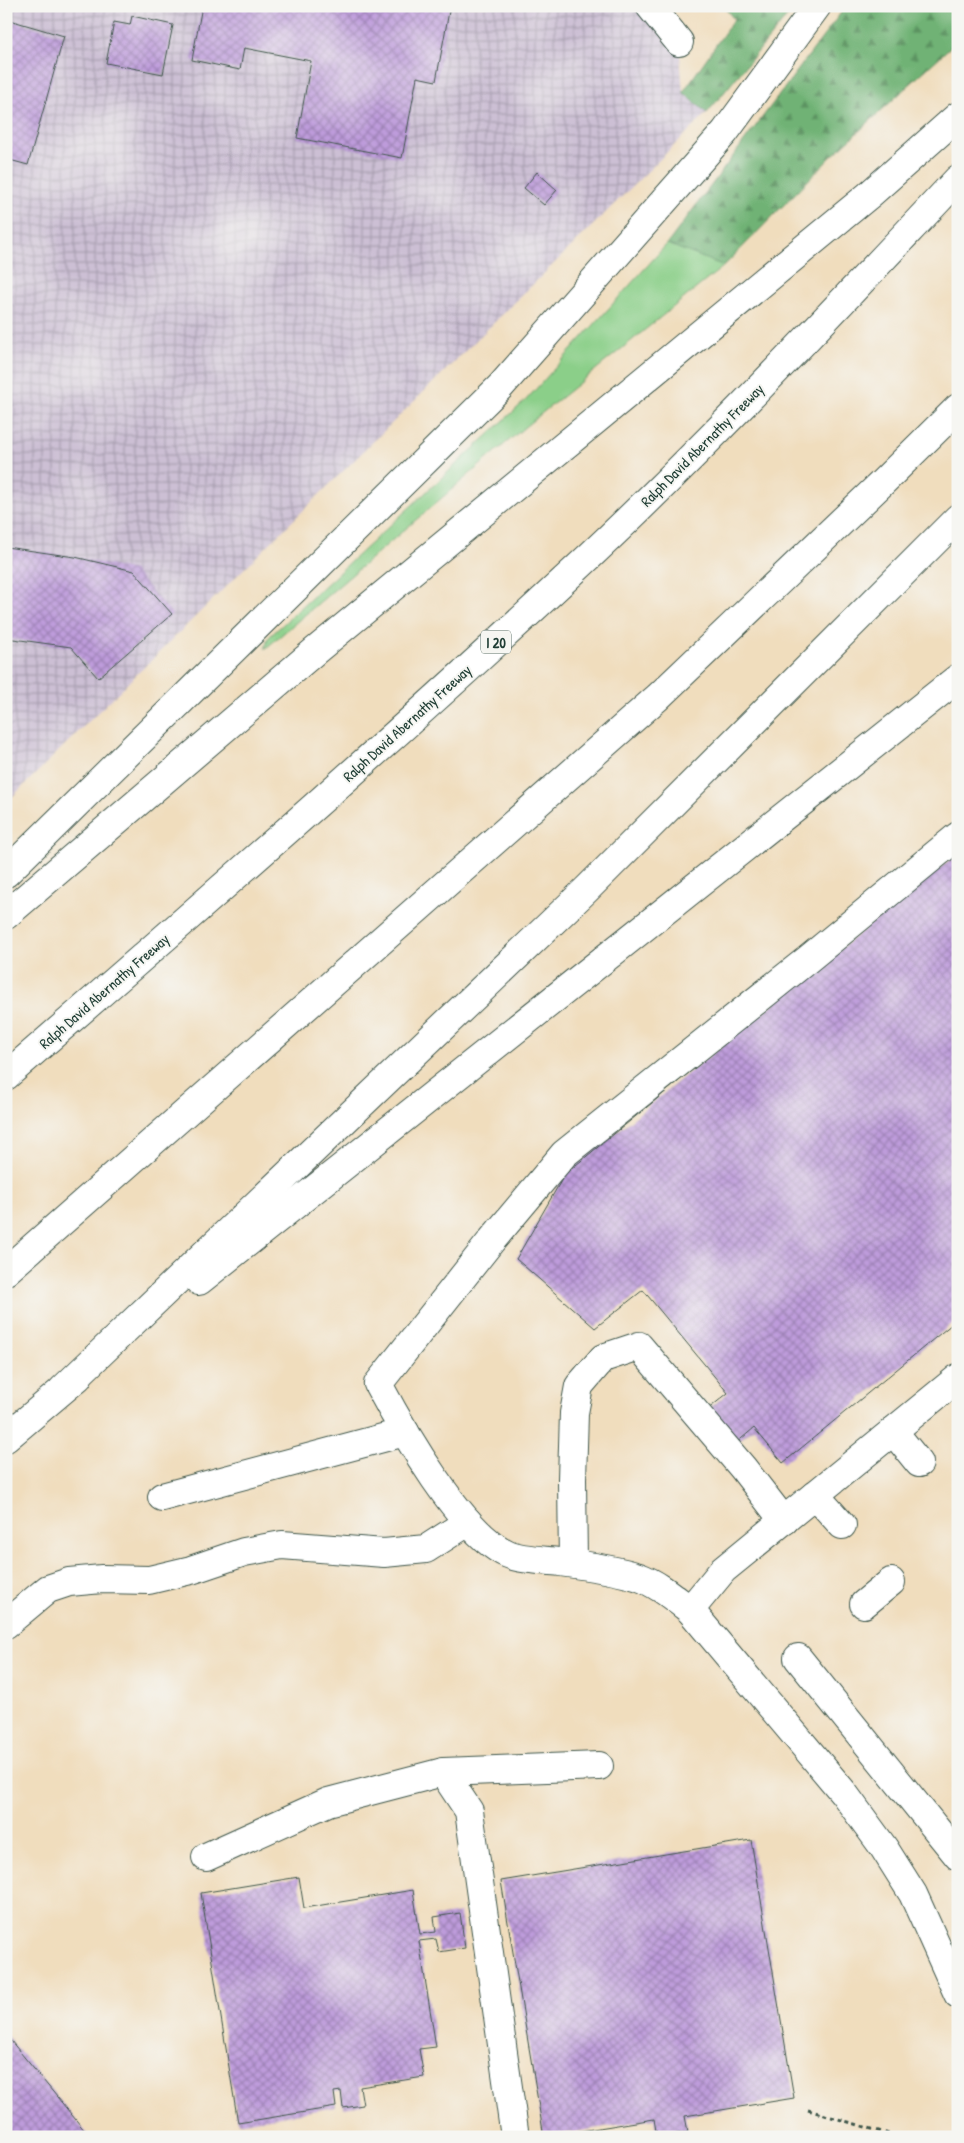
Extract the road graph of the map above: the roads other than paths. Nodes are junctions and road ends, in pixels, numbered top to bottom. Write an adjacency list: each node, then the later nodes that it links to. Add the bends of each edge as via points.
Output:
1 (650, 6): 3 (main road)
2 (817, 6): 10 (main road, via 725,132 500,387)
3 (678, 42)
4 (958, 116): 11 (main road, via 870,195 315,651)
5 (958, 179): 12 (main road, Ralph David Abernathy Freeway / I 20, via 803,343 578,568 328,795)
6 (958, 408): 13 (main road, via 658,697)
7 (958, 518): 15 (main road, via 586,890)
8 (958, 678): 15 (main road)
9 (958, 836): 17 (main road, via 564,1154 378,1384)
10 (6, 874)
11 (6, 915)
12 (6, 1076)
13 (6, 1271)
14 (958, 1378): 16 (main road)
15 (63, 1389): 18 (main road)
16 (893, 1431): 19 (main road); 20 (main road)
17 (404, 1432): 21 (main road); 23 (main road)
18 (6, 1438)
19 (919, 1462)
20 (815, 1495): 22 (main road); 24 (main road)
21 (162, 1497)
22 (784, 1521): 25 (main road, via 639,1346 603,1358 579,1386 572,1479); 28 (main road, via 723,1570)
23 (468, 1522): 25 (main road, via 485,1541 508,1555); 29 (main road, via 426,1549 384,1553 282,1545 244,1552 149,1580 69,1582 48,1589)
24 (842, 1525)
25 (573, 1563): 28 (main road, via 639,1577 662,1588)
26 (891, 1582): 27 (main road)
27 (864, 1604)
28 (690, 1610): 35 (main road, via 843,1792 884,1848 913,1894)
29 (6, 1624)
30 (798, 1658): 34 (main road)
31 (599, 1766): 32 (main road)
32 (443, 1772): 33 (main road, via 328,1802); 36 (main road, via 469,1810)
33 (206, 1856)
34 (958, 1856)
35 (958, 1994)
36 (515, 2137)

